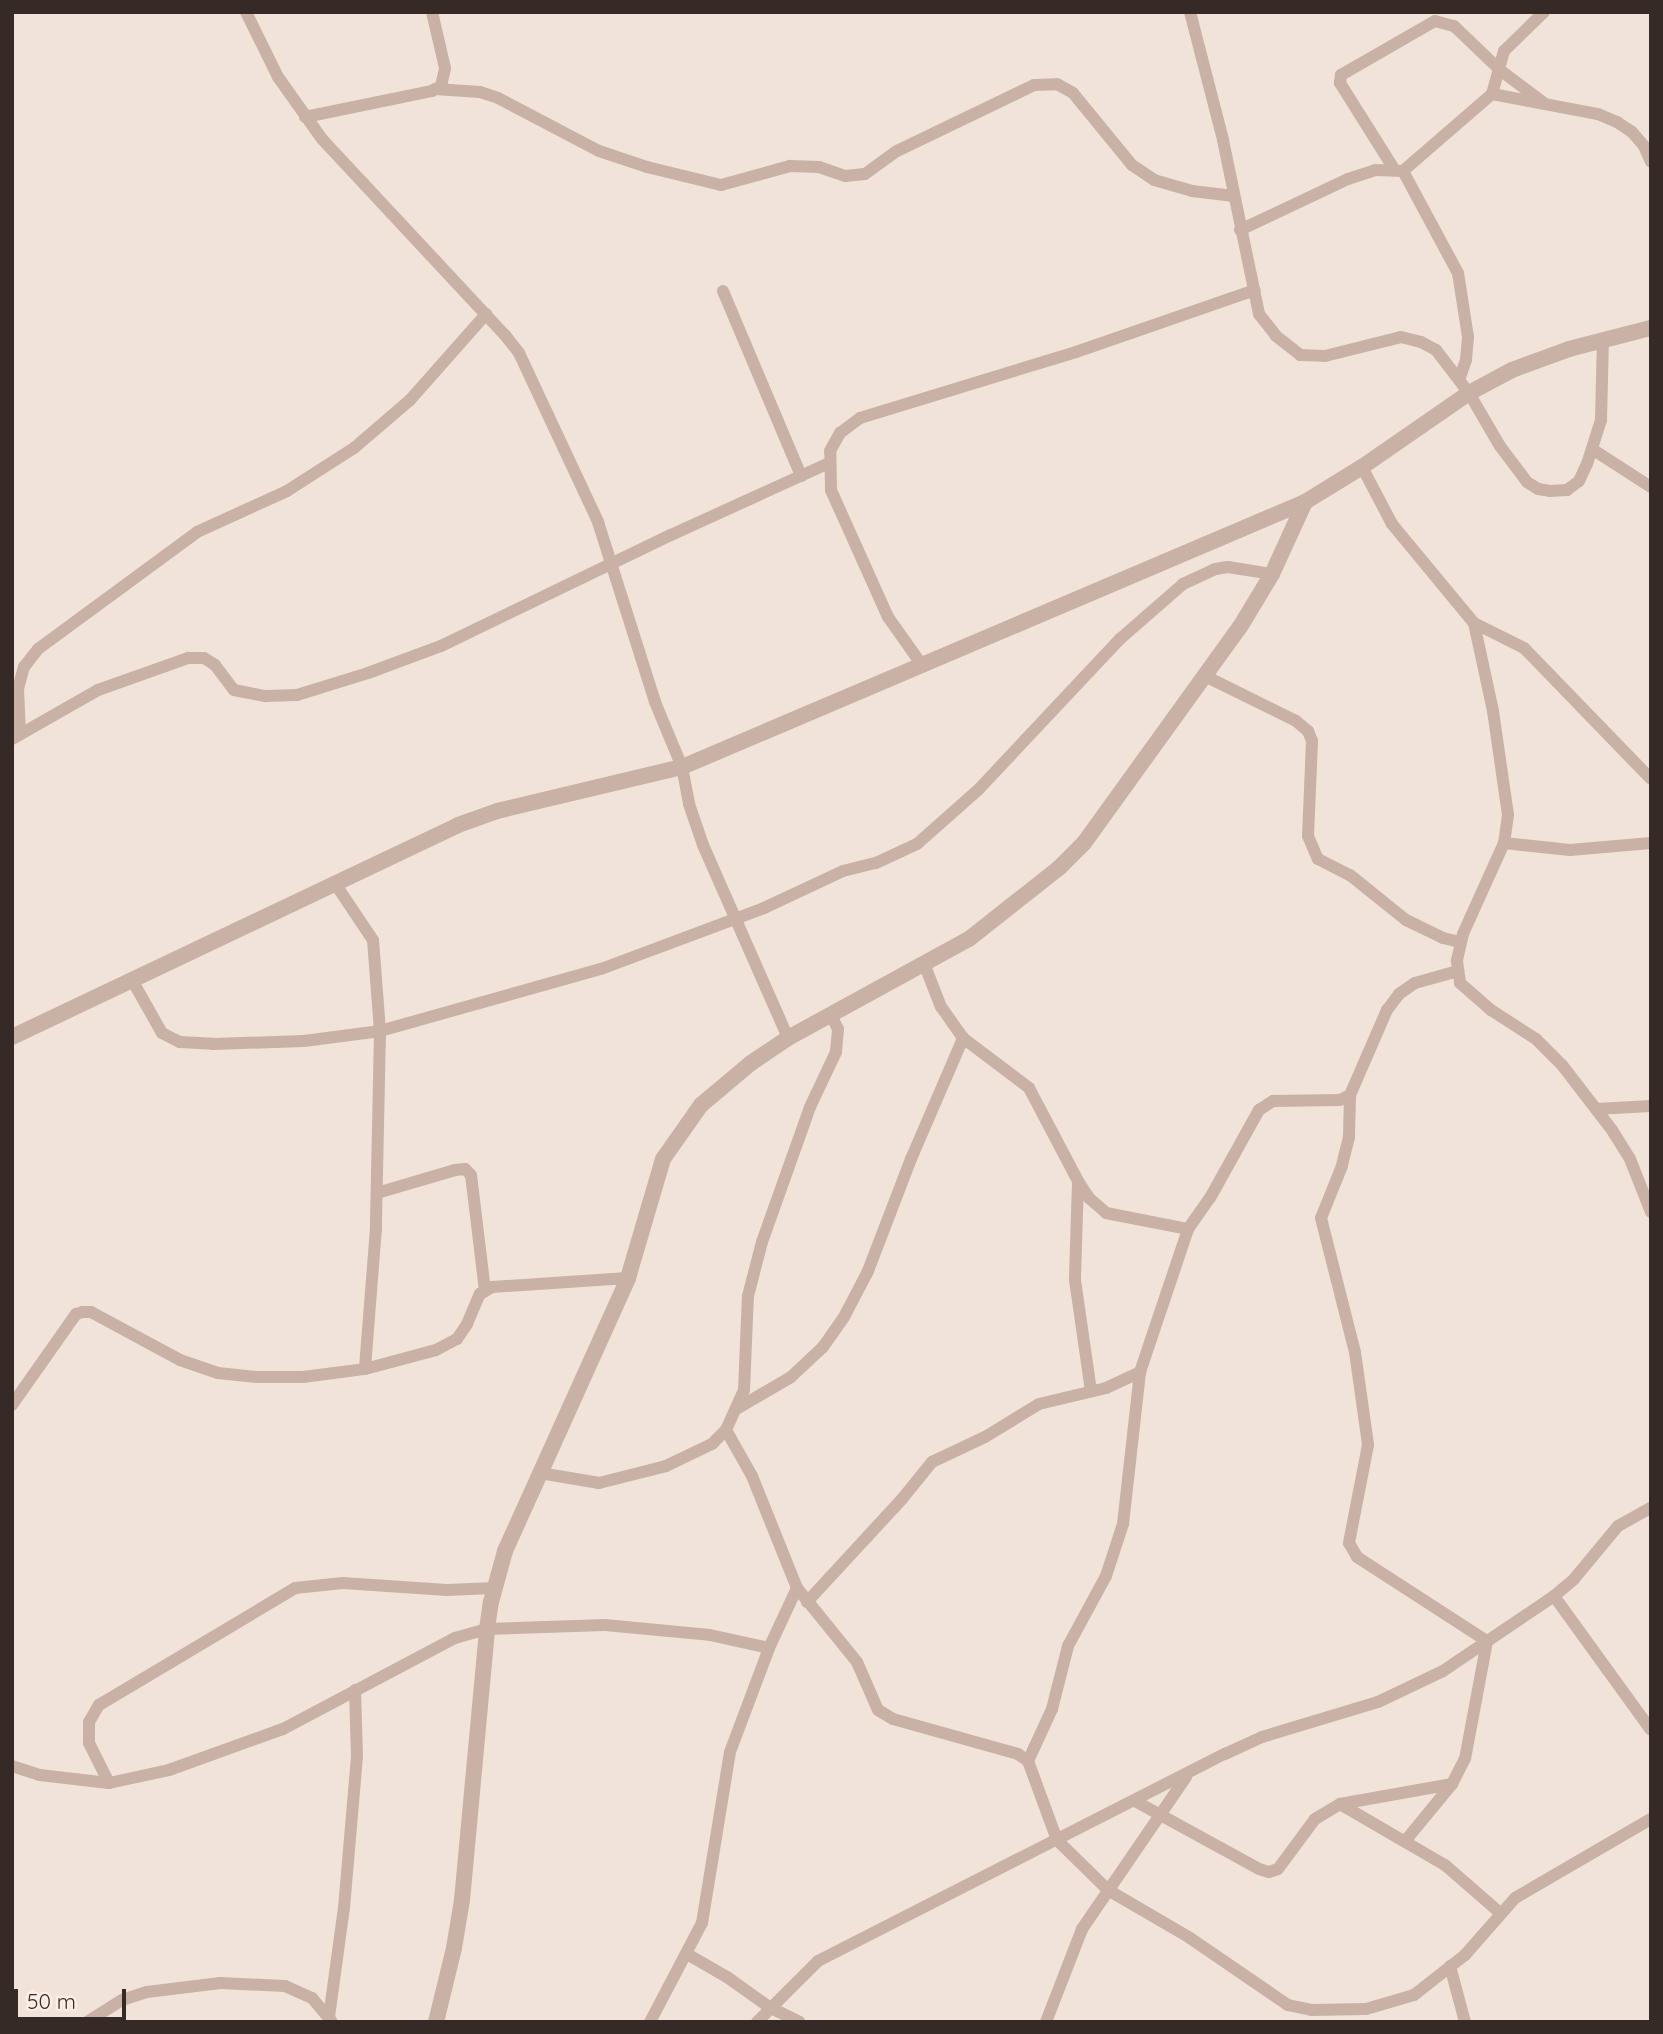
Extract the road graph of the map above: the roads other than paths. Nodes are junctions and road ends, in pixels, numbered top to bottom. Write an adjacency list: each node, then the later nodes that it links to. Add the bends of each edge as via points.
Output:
1 (246, 12): 9 (street, via 278,77)
2 (432, 12): 6 (street, via 445,68 445,77)
3 (1190, 12): 12 (street)
4 (1544, 12): 5 (street, via 1509,43)
5 (1500, 70): 7 (street); 8 (street); 11 (street, via 1454,26 1435,21 1341,75 1340,83)
6 (435, 89): 9 (street); 12 (street, via 498,98 598,151 721,185 790,166 819,167 845,176 865,174 897,151 1034,85 1057,84 1073,93 1132,165 1154,180)
7 (1492, 94): 8 (street); 11 (street)
8 (1544, 103): 10 (street, via 1617,122 1644,146)
9 (305, 117): 16 (street, via 388,213)
10 (1651, 162)
11 (1399, 170): 13 (street, via 1375,170 1348,179); 19 (street, via 1458,273 1468,337)
12 (1234, 196): 13 (street)
13 (1240, 230): 14 (street)
14 (1255, 290): 19 (street, via 1259,314 1276,336 1300,355 1325,356 1401,337 1436,350); 21 (street, via 1076,352 860,418 847,425 834,442)
15 (723, 291): 23 (street)
16 (486, 314): 26 (street, via 519,354); 31 (street, via 410,400 354,448 287,491 197,532 38,649 24,667 18,689)
17 (1651, 328): 18 (street)
18 (1603, 339): 19 (street); 20 (street, via 1602,411)
19 (1464, 386): 20 (street, via 1513,464 1538,489 1567,490 1578,481); 22 (street)
20 (1591, 449): 24 (street)
21 (829, 463): 23 (street); 29 (street, via 831,490 888,617)
22 (1362, 467): 25 (street); 28 (street, via 1392,524)
23 (801, 476): 26 (street)
24 (1651, 487)
25 (1305, 502): 27 (street); 29 (street)
26 (614, 564): 31 (street, via 441,646 297,695 234,690 215,665 204,658 188,658 98,690); 32 (street, via 655,702)
27 (1272, 574): 30 (street); 37 (street, via 1228,567 1183,584 1120,639 979,789 917,844)
28 (1474, 623): 33 (street, via 1524,648); 34 (street, via 1506,793)
29 (922, 665): 32 (street)
30 (1205, 676): 38 (street, via 1308,731 1308,836 1318,859 1350,875 1415,925); 39 (street, via 1076,851 1009,910)
31 (16, 737)
32 (682, 766): 36 (street, via 497,811); 37 (street, via 703,845)
33 (1651, 779)
34 (1504, 843): 35 (street, via 1583,849); 38 (street)
35 (1651, 843)
36 (334, 883): 41 (street); 43 (street, via 373,940)
37 (737, 918): 43 (street, via 601,969); 45 (street)
38 (1461, 942): 40 (street)
39 (925, 966): 42 (street); 46 (street, via 941,1007)
40 (1458, 971): 47 (street, via 1415,983 1399,994 1387,1010); 49 (street, via 1468,992 1535,1039)
41 (132, 980): 43 (street, via 162,1033 180,1042 304,1041); 44 (street)
42 (831, 1015): 45 (street); 60 (street, via 838,1029 836,1052 810,1107 762,1242 748,1296 744,1390)
43 (380, 1031): 51 (street)
44 (12, 1037)
45 (788, 1038): 54 (street, via 701,1105 663,1159)
46 (963, 1038): 50 (street, via 1029,1088); 60 (street, via 868,1271 844,1317 823,1347 791,1377)
47 (1350, 1095): 53 (street, via 1340,1100 1266,1104); 69 (street, via 1349,1137 1321,1219 1354,1352 1367,1445 1349,1543 1357,1557)
48 (1651, 1106): 49 (street)
49 (1596, 1109): 52 (street, via 1630,1159)
50 (1078, 1181): 53 (street, via 1106,1213); 58 (street, via 1076,1280)
51 (377, 1193): 55 (street, via 465,1169 474,1184); 56 (street)
52 (1651, 1212)
53 (1188, 1229): 57 (street)
54 (628, 1278): 55 (street); 62 (street)
55 (485, 1290): 56 (street, via 457,1339 436,1350)
56 (365, 1368): 59 (street, via 303,1377 218,1373 180,1360 91,1312 83,1312 76,1314)
57 (1140, 1372): 58 (street); 73 (street, via 1123,1524 1106,1576 1068,1646 1052,1709)
58 (1091, 1391): 67 (street, via 1039,1404 932,1462)
59 (12, 1405)
60 (738, 1408): 61 (street)
61 (726, 1430): 62 (street, via 712,1444 666,1466 598,1483); 65 (street, via 752,1476)
62 (540, 1474): 64 (street, via 513,1528)
63 (1651, 1508): 66 (street, via 1618,1526)
64 (494, 1588): 68 (street); 76 (street, via 447,1590 343,1583 295,1588 99,1704 89,1722 89,1744)
65 (797, 1588): 67 (street); 70 (street)
66 (1554, 1596): 69 (street); 72 (street)
67 (807, 1602): 73 (street, via 857,1662 884,1715 1018,1754)
68 (487, 1629): 70 (street, via 605,1625 710,1635); 71 (street, via 455,1638); 91 (street, via 464,1888)
69 (1487, 1641): 75 (street, via 1403,1691 1262,1737); 77 (street, via 1465,1759)
70 (769, 1648): 86 (street, via 730,1752 708,1902)
71 (355, 1690): 76 (street, via 283,1729 169,1770); 89 (street, via 358,1758)
72 (1651, 1730)
73 (1028, 1761): 82 (street)
74 (12, 1766): 76 (street, via 40,1775)
75 (1188, 1775): 78 (street); 80 (street)
76 (109, 1783)
77 (1452, 1784): 79 (street); 83 (street)
78 (1135, 1801): 80 (street); 82 (street)
79 (1340, 1804): 80 (street, via 1315,1819 1278,1869 1269,1872 1224,1852); 83 (street)
80 (1161, 1814): 84 (street)
81 (1651, 1819): 85 (street, via 1531,1887)
82 (1058, 1840): 84 (street); 88 (street, via 818,1961)
83 (1406, 1840): 85 (street, via 1445,1865)
84 (1108, 1890): 87 (street, via 1190,1938 1271,1997 1311,2010 1390,2004 1414,1995); 95 (street, via 1082,1929)
85 (1499, 1912): 87 (street, via 1465,1955)
86 (687, 1954): 88 (street); 92 (street)
87 (1450, 1966): 96 (street)
88 (769, 2007): 93 (street); 94 (street)
89 (330, 2019): 90 (street, via 312,1997 285,1986 220,1983 147,1992 122,2000)
90 (87, 2022)
91 (436, 2022)
92 (650, 2022)
93 (757, 2022)
94 (800, 2022)
95 (1046, 2022)
96 (1465, 2022)

